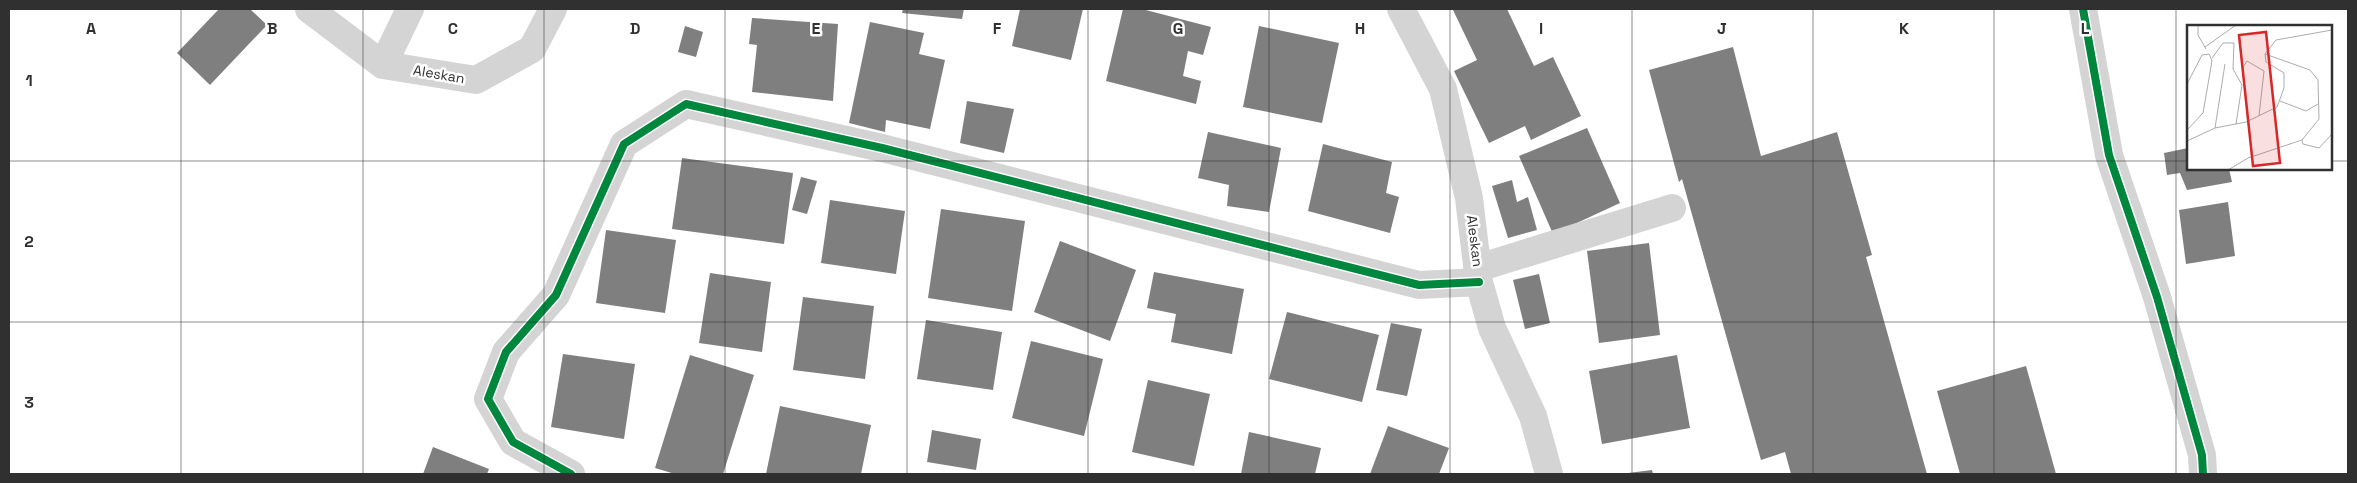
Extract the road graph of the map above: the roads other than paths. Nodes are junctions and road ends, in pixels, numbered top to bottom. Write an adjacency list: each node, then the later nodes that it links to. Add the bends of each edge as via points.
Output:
1 (309, 9): 6 (street)
2 (410, 9): 6 (street)
3 (553, 9): 6 (street, Aleskan, via 532,49 476,80)
4 (1401, 9): 8 (street, Aleskan, via 1443,89 1469,198)
5 (2083, 9): 11 (street, via 2109,155 2157,298 2202,456)
6 (383, 65)
7 (1672, 208): 8 (street)
8 (1479, 275): 9 (street, via 1418,285 882,148 686,104 624,144 556,295 506,352 488,399 513,442); 10 (street, Aleskan, via 1492,328 1533,416)
9 (571, 474)
10 (1549, 474)
11 (2202, 474)

